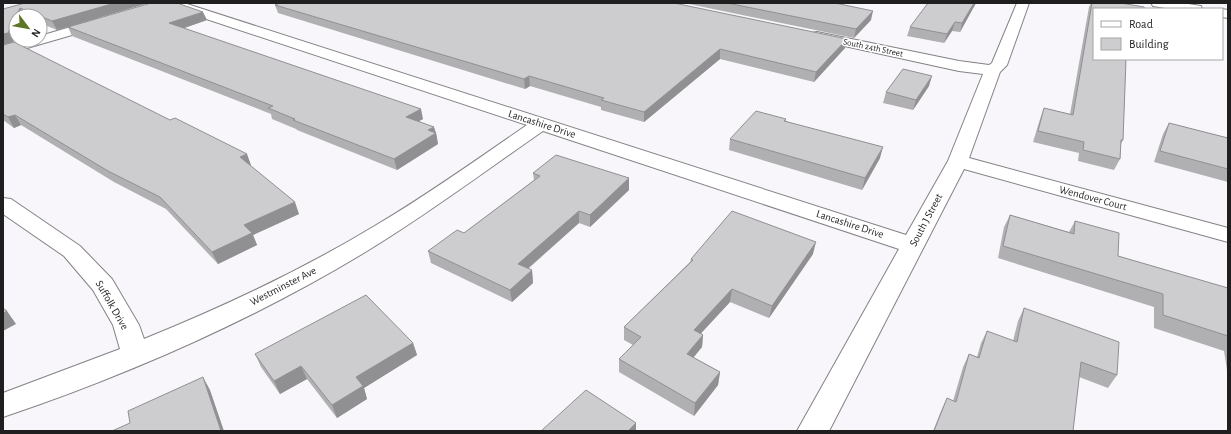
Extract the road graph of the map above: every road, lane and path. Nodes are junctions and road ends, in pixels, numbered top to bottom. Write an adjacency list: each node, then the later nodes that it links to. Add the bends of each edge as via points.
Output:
1 (1023, 3): 8 (street, South J Street, via 999,65)
2 (1157, 3): 4 (street)
3 (164, 4): 9 (street, Lancashire Drive)
4 (1190, 8)
5 (112, 19): 7 (street)
6 (802, 33): 8 (street, South 24th Street, via 959,66)
7 (3, 51)
8 (993, 70): 10 (street, South J Street)
9 (541, 124): 13 (street, Lancashire Drive); 14 (street, Westminster Ave, via 358,246 290,284)
10 (958, 161): 12 (street, Wendover Court); 13 (street, South J Street)
11 (3, 204): 14 (street, Suffolk Drive, via 72,251 103,285 126,325)
12 (1228, 235)
13 (912, 245): 16 (street, South J Street)
14 (136, 354): 15 (street, Westminster Ave)
15 (3, 405)
16 (813, 431)

